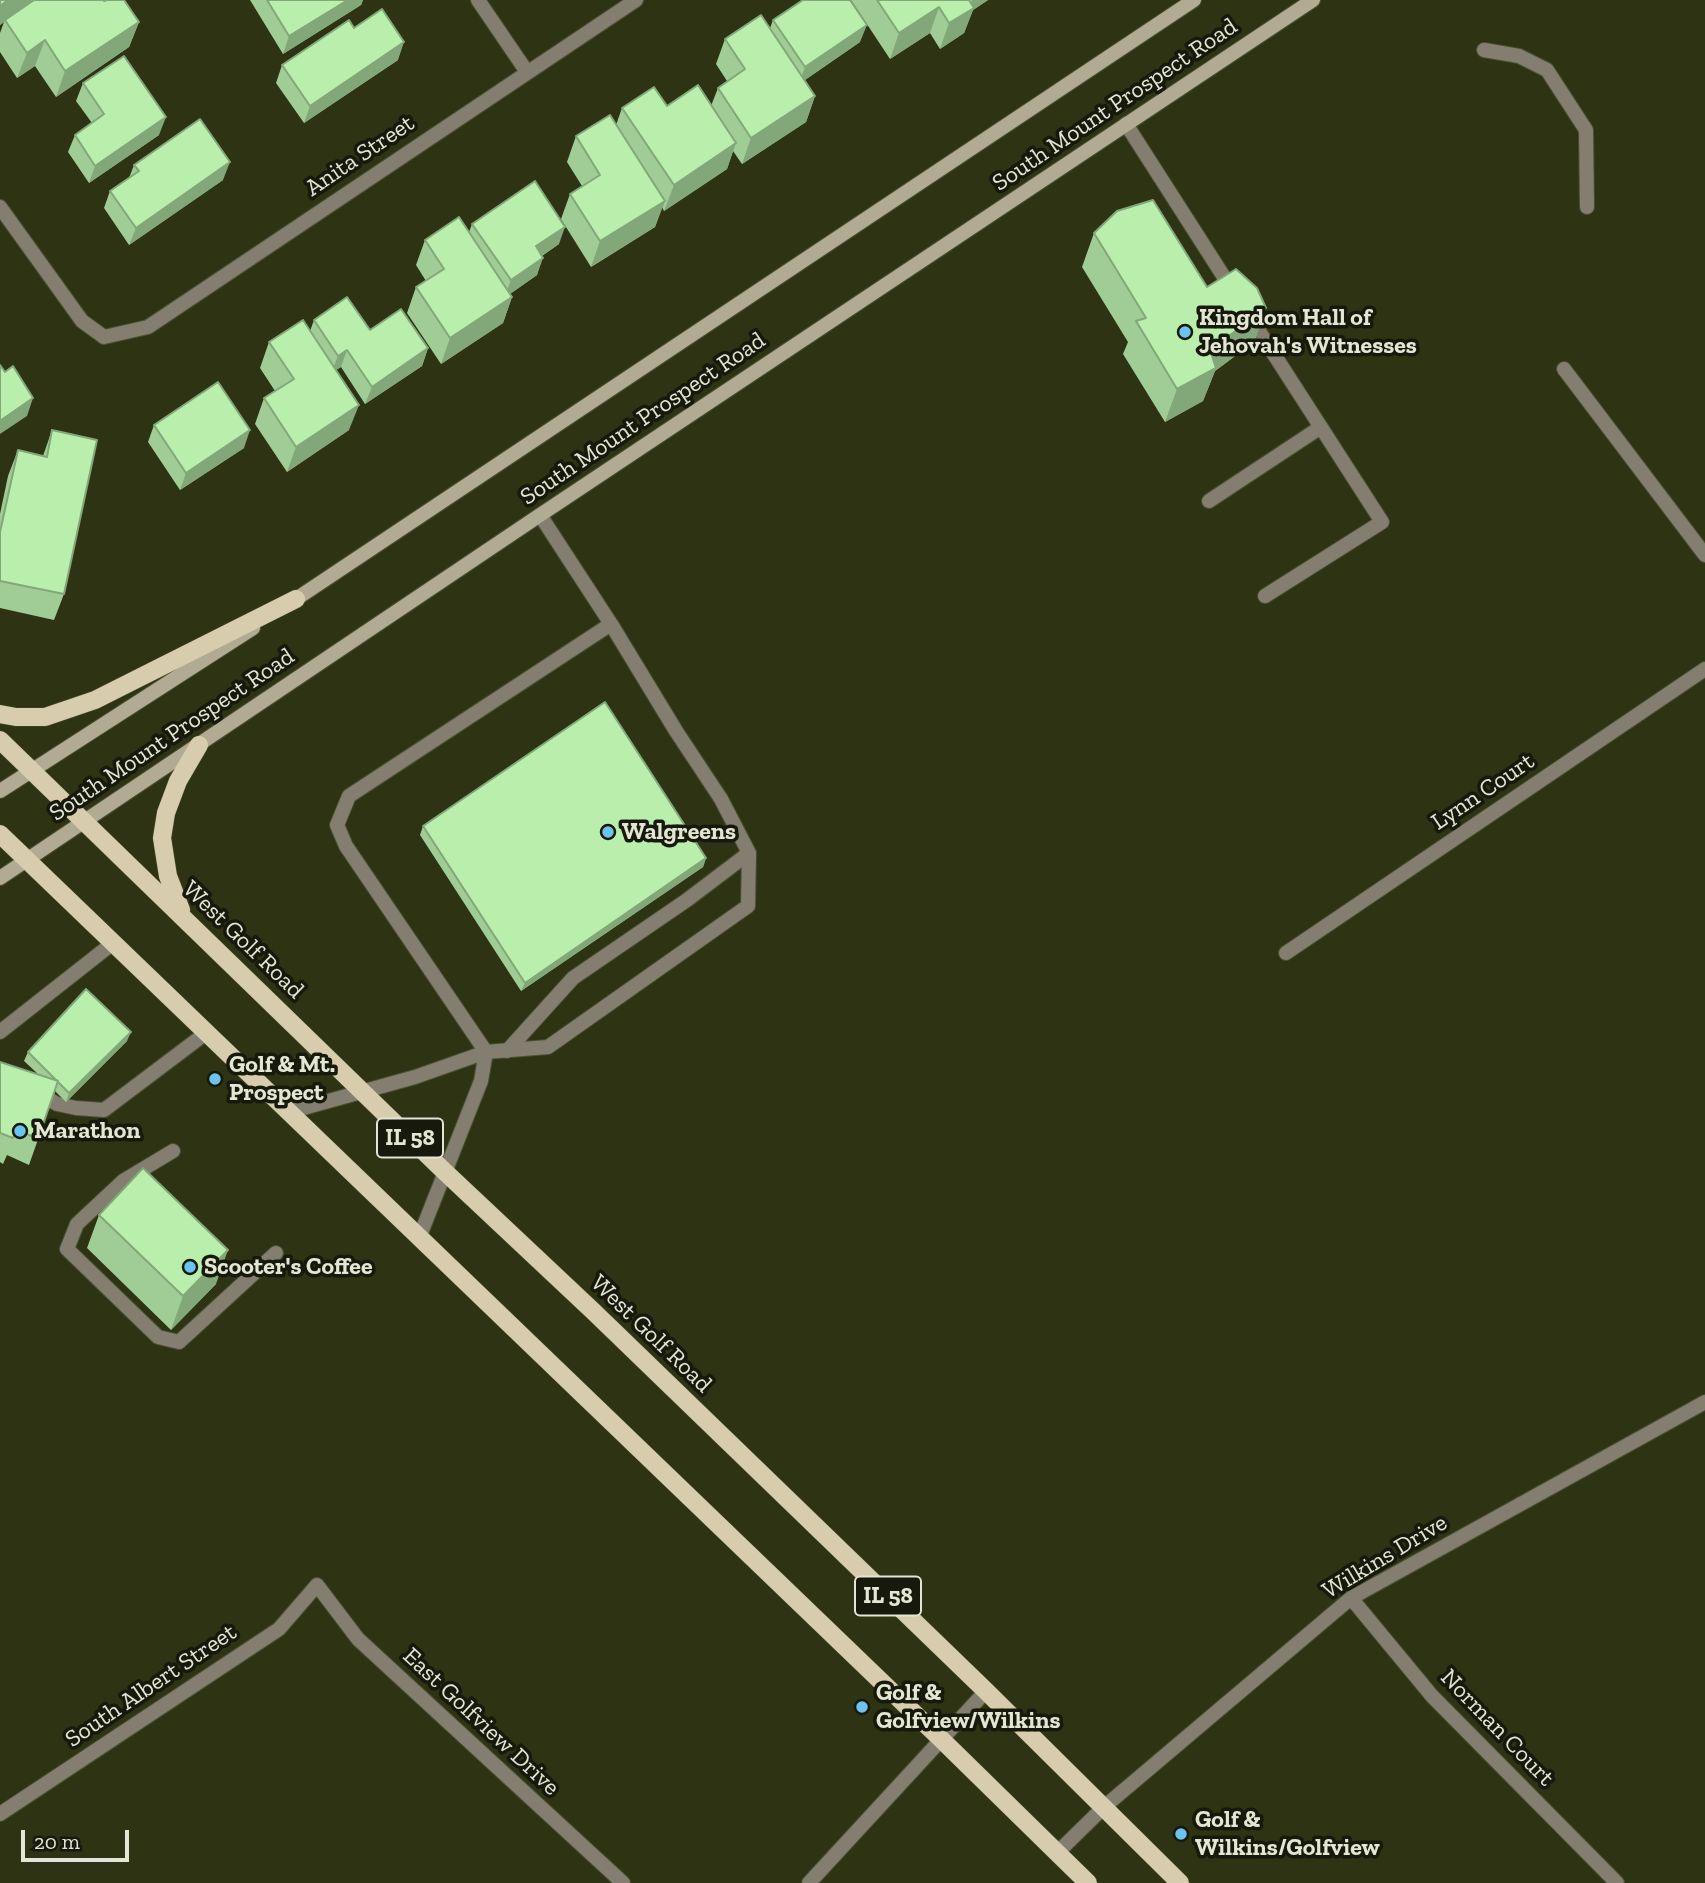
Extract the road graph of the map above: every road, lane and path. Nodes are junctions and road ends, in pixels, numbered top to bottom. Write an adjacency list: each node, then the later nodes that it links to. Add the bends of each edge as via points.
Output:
1 (478, 0): 6 (street)
2 (636, 0): 6 (street, Anita Street)
3 (1194, 0): 16 (main road, South Mount Prospect Road)
4 (1313, 0): 7 (main road, South Mount Prospect Road)
5 (1485, 50): 9 (street, via 1519,56 1547,70 1586,130)
6 (527, 72): 8 (street, Anita Street, via 148,327 104,337 82,321)
7 (1126, 124): 11 (street); 13 (main road, South Mount Prospect Road)
8 (0, 207)
9 (1587, 208)
10 (1564, 369): 14 (street)
11 (1321, 427): 12 (street); 15 (street, via 1382,522)
12 (1209, 501)
13 (540, 515): 17 (street); 21 (main road, South Mount Prospect Road)
14 (1705, 555)
15 (1265, 596)
16 (296, 599): 19 (main road, via 95,700 45,717); 22 (main road, South Mount Prospect Road)
17 (611, 624): 26 (street, via 721,799); 35 (street, via 349,796 337,825 346,846)
18 (1705, 669): 31 (street, Lynn Court)
19 (0, 714)
20 (0, 740): 22 (main road, IL 58)
21 (199, 745): 24 (main road, South Mount Prospect Road); 29 (main road, via 174,790 162,838 168,876)
22 (32, 770): 23 (main road, South Mount Prospect Road); 24 (main road, IL 58)
23 (0, 791)
24 (86, 822): 27 (main road, South Mount Prospect Road); 29 (main road, West Golf Road / IL 58)
25 (0, 834): 27 (main road, IL 58)
26 (749, 853): 34 (street, via 573,978); 34 (street, via 748,906 548,1047)
27 (27, 860): 28 (main road, South Mount Prospect Road); 30 (main road, IL 58)
28 (0, 878)
29 (184, 917): 37 (main road, West Golf Road / IL 58)
30 (113, 943): 32 (street); 33 (main road, IL 58)
31 (1286, 953)
32 (3, 1025)
33 (206, 1032): 36 (street, via 104,1110 57,1104); 38 (main road, IL 58)
34 (508, 1051): 35 (street)
35 (486, 1052): 37 (street); 40 (street, via 481,1081)
36 (22, 1083)
37 (363, 1092): 38 (street); 40 (main road, West Golf Road / IL 58)
38 (289, 1112): 41 (main road, IL 58)
39 (173, 1151): 42 (street, via 123,1181 77,1224 67,1249 158,1337 179,1342)
40 (444, 1171): 41 (street); 46 (main road, West Golf Road / IL 58)
41 (419, 1238): 47 (main road, IL 58)
42 (276, 1253)
43 (1705, 1402): 45 (street, Wilkins Drive)
44 (317, 1585): 49 (street, South Albert Street, via 279,1629); 51 (street, East Golfview Drive, via 358,1639)
45 (1351, 1598): 48 (street, Wilkins Drive); 55 (street, Norman Court, via 1432,1696)
46 (986, 1691): 47 (street); 48 (main road, West Golf Road / IL 58)
47 (941, 1739): 50 (main road, IL 58); 52 (street)
48 (1104, 1807): 50 (street, Wilkins Drive); 54 (main road, West Golf Road / IL 58)
49 (0, 1814)
50 (1058, 1852): 53 (main road, IL 58)
51 (623, 1883)
52 (809, 1883)
53 (1088, 1883)
54 (1180, 1883)
55 (1618, 1883)

